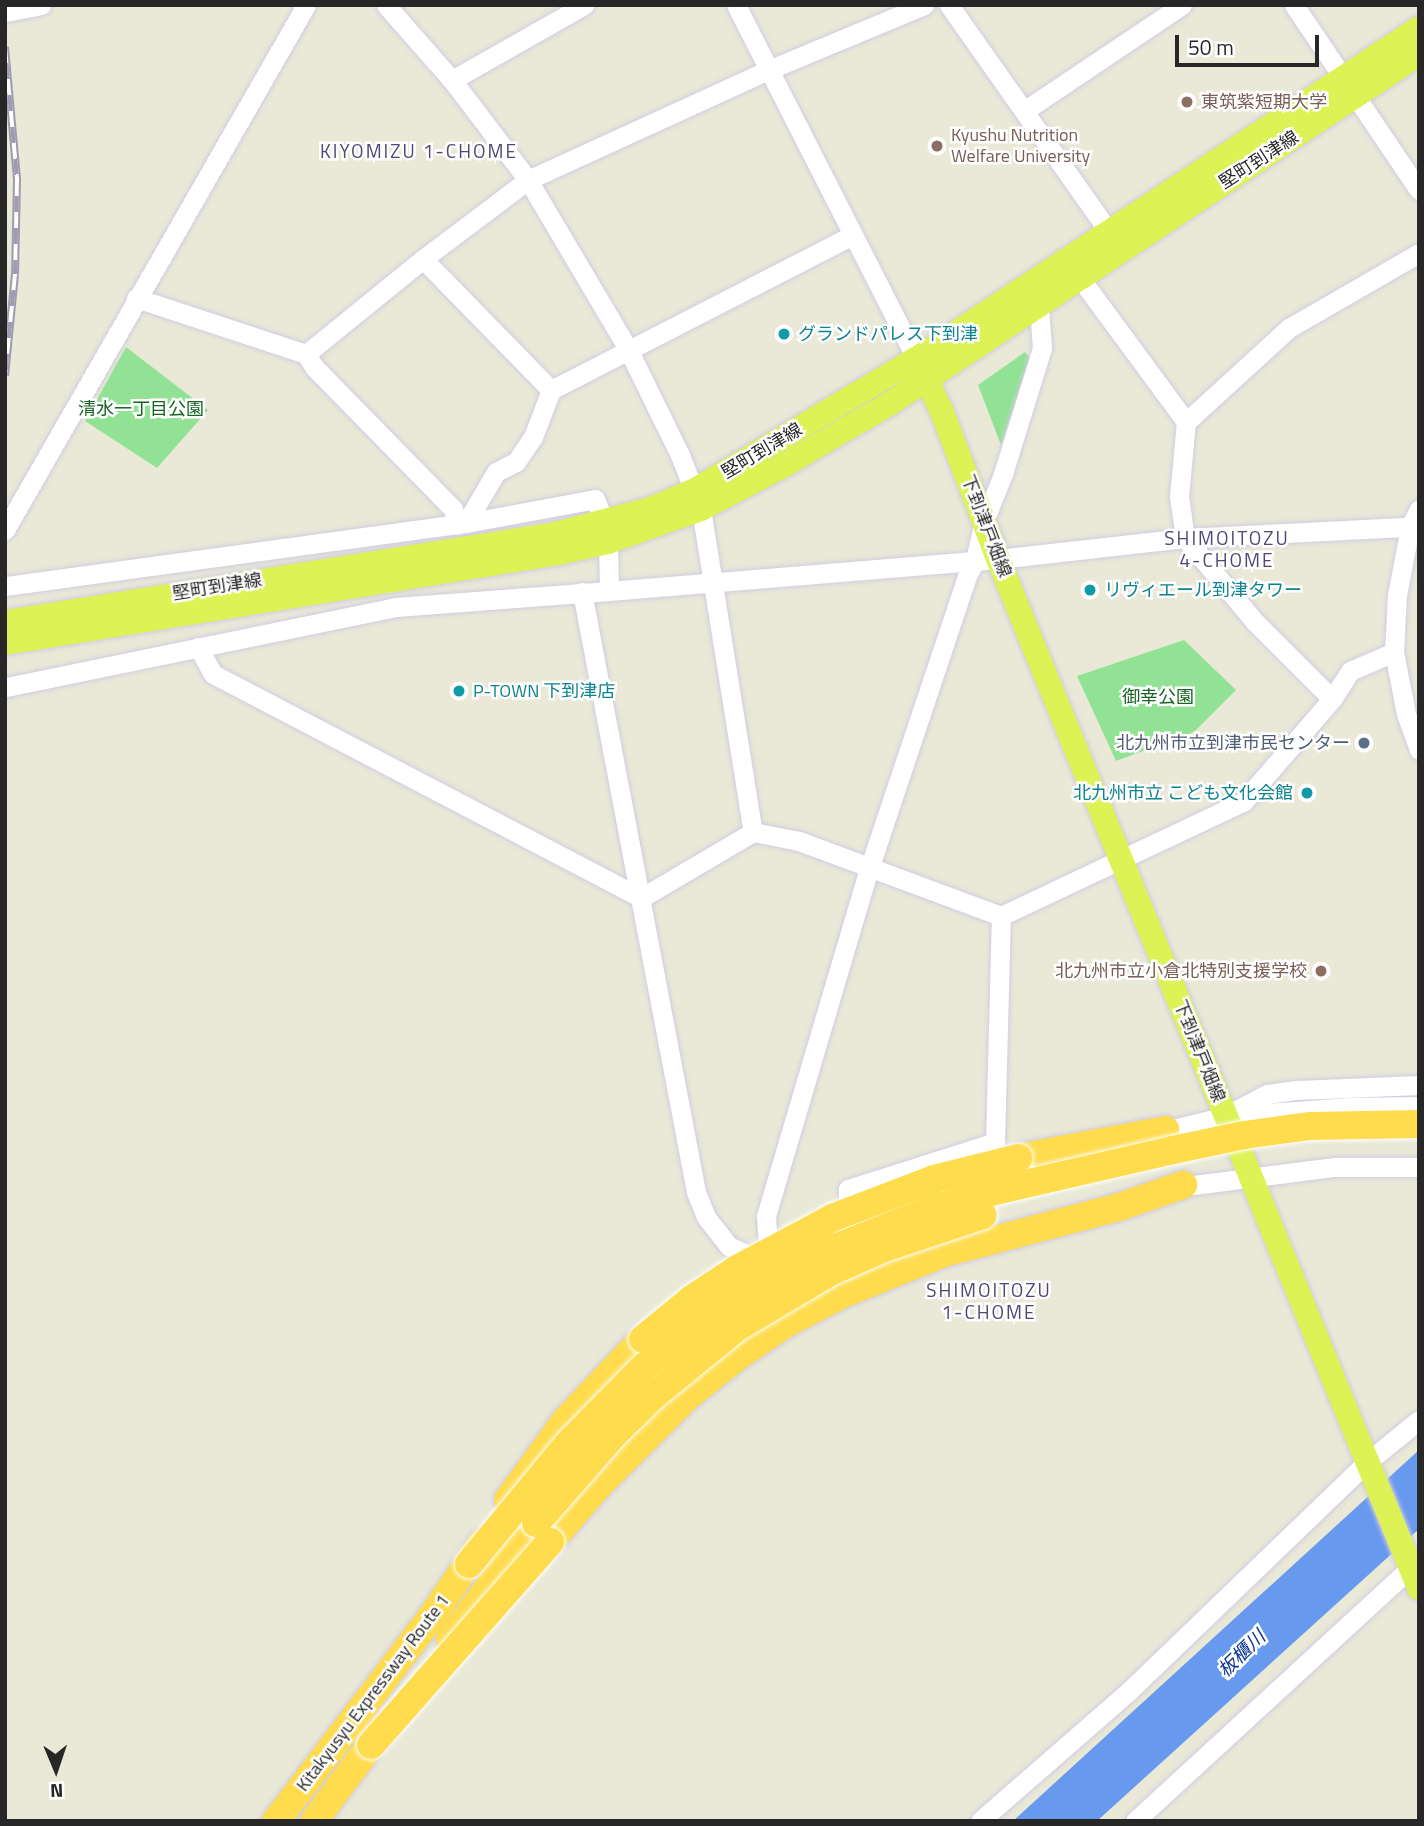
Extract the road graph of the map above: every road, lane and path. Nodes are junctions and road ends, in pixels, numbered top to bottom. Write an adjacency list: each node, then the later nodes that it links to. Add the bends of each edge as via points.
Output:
1 (41, 5): 10 (street)
2 (306, 5): 24 (street)
3 (386, 5): 14 (street)
4 (584, 5): 14 (street)
5 (736, 5): 13 (street)
6 (924, 5): 13 (street)
7 (949, 5): 16 (street)
8 (1182, 5): 16 (street)
9 (1294, 5): 15 (street)
10 (5, 12)
11 (1419, 28): 15 (main road, 堅町到津線)
12 (1419, 54): 15 (main road, 堅町到津線)
13 (768, 70): 17 (street); 20 (street)
14 (452, 80): 17 (street)
15 (1350, 88): 18 (street); 19 (main road, 堅町到津線); 23 (main road, 堅町到津線)
16 (1024, 111): 19 (street)
17 (528, 180): 22 (street); 26 (street)
18 (1419, 190)
19 (1109, 232): 28 (main road, 堅町到津線)
20 (853, 235): 26 (street); 28 (street)
21 (1419, 253): 30 (street, via 1289,328)
22 (423, 259): 27 (street); 29 (street)
23 (1080, 278): 25 (main road, 堅町到津線); 30 (street)
24 (136, 298): 27 (street); 35 (street)
25 (1039, 307): 28 (main road, 堅町到津線); 32 (street, via 1042,348)
26 (628, 349): 29 (street); 31 (street)
27 (306, 354): 34 (street)
28 (922, 370): 31 (main road, 堅町到津線, via 783,466); 32 (main road, 下到津戸畑線)
29 (551, 390): 34 (street, via 533,437 516,462 496,472)
30 (1186, 422): 37 (street, via 1179,496)
31 (698, 499): 36 (main road, 堅町到津線); 40 (street)
32 (984, 521): 38 (main road, 下到津戸畑線)
33 (1416, 521): 37 (street); 47 (street, via 1397,595)
34 (462, 523): 36 (street, via 595,499); 41 (street)
35 (5, 530)
36 (606, 533): 39 (main road, 堅町到津線, via 555,534); 42 (street)
37 (1185, 538): 38 (street); 49 (street, via 1255,622)
38 (986, 560): 40 (street); 52 (main road, 下到津戸畑線); 53 (street, via 967,576)
39 (370, 572): 44 (main road, 堅町到津線); 45 (main road, 堅町到津線)
40 (712, 582): 42 (street); 51 (street)
41 (5, 586)
42 (609, 591): 43 (street)
43 (582, 592): 46 (street, via 396,607); 54 (street)
44 (5, 622)
45 (5, 643)
46 (198, 647): 48 (street); 54 (street, via 213,674)
47 (1394, 652): 49 (street, via 1350,671); 50 (street, via 1406,714)
48 (5, 687)
49 (1332, 699): 52 (street, via 1244,801)
50 (1419, 750)
51 (753, 832): 53 (street, via 799,841); 54 (street)
52 (1122, 861): 55 (street); 58 (main road, 下到津戸畑線)
53 (869, 869): 55 (street); 66 (street, via 766,1216)
54 (641, 898): 66 (street, via 696,1192 706,1217 729,1246)
55 (1001, 916): 65 (street, via 995,1142 848,1189)
56 (1419, 1085): 58 (street, via 1267,1094)
57 (1419, 1106): 58 (street)
58 (1226, 1116): 60 (street); 63 (main road, 下到津戸畑線)
59 (1419, 1124): 70 (highway, bridge, via 1310,1126 1244,1135 952,1204 822,1253 728,1305 645,1366 569,1443)
60 (1165, 1130): 65 (street, via 938,1194); 70 (highway, bridge, via 1017,1158 934,1180 832,1218 737,1269 643,1339 566,1420 515,1489)
61 (1419, 1142): 72 (highway, bridge, via 1309,1145 1190,1166 1007,1208 884,1248 782,1298 695,1359 614,1434 536,1523)
62 (1419, 1167): 63 (street, via 1335,1167)
63 (1249, 1175): 64 (street); 69 (main road, 下到津戸畑線)
64 (1183, 1185): 67 (street, via 954,1236 833,1283); 72 (highway, bridge, via 1119,1207 944,1252 787,1323 737,1357 688,1396 599,1485)
65 (849, 1227): 66 (street)
66 (769, 1264): 67 (street); 74 (street, via 633,1385 513,1522)
67 (778, 1311): 76 (street, via 658,1404 562,1511)
68 (1419, 1420): 69 (street)
69 (1369, 1472): 71 (main road, 下到津戸畑線); 77 (street)
70 (469, 1564): 73 (highway, Kitakyusyu Expressway Route 1)
71 (1413, 1569): 78 (street)
72 (371, 1745): 75 (highway, Kitakyusyu Expressway Route 1)
73 (276, 1821)
74 (286, 1821)
75 (314, 1821)
76 (329, 1821)
77 (980, 1821)
78 (1135, 1821)

